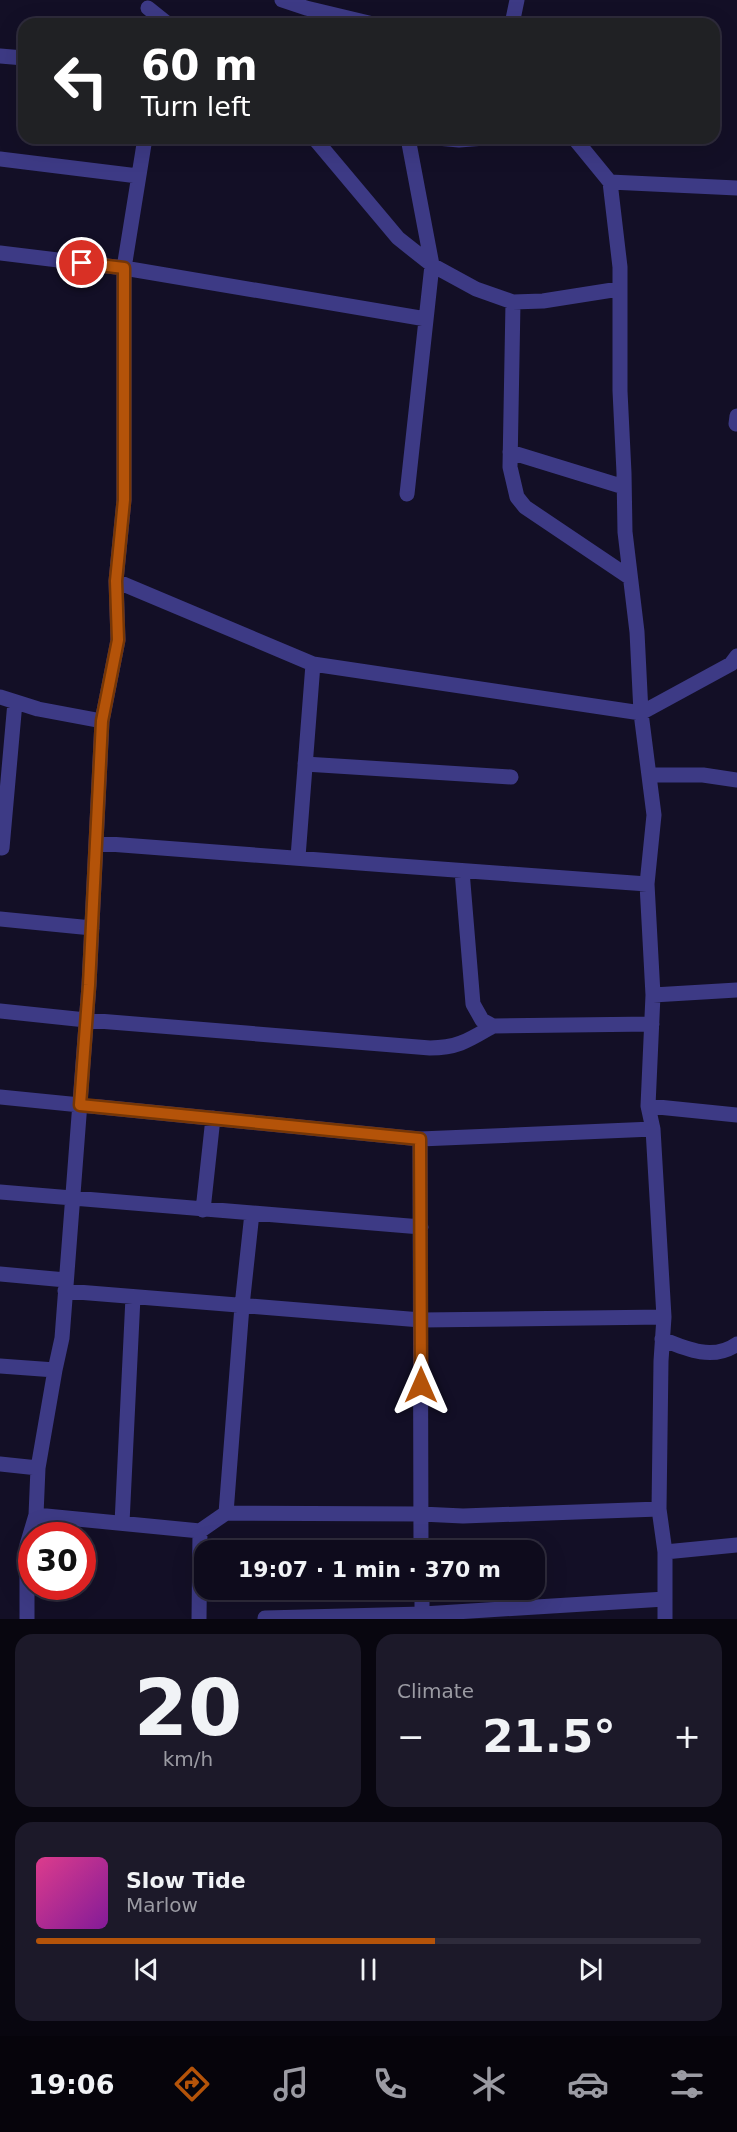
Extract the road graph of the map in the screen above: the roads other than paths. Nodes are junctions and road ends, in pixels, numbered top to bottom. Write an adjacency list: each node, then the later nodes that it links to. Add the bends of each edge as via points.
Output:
1 (282, 0): 3 (street)
2 (517, 0): 4 (street)
3 (348, 18)
4 (513, 18)
5 (0, 56): 6 (street)
6 (18, 58)
7 (144, 144): 12 (street)
8 (319, 144): 16 (street, via 398,238)
9 (409, 144): 16 (street)
10 (579, 144): 13 (street)
11 (0, 159): 12 (street)
12 (138, 176): 17 (street)
13 (610, 182): 14 (street); 18 (street)
14 (737, 188)
15 (0, 253): 17 (street)
16 (432, 265): 19 (street, via 476,289); 20 (street)
17 (124, 268): 20 (street); 27 (street, via 124,500)
18 (619, 289): 19 (street); 24 (street)
19 (513, 302): 23 (street)
20 (426, 319): 25 (street)
21 (737, 416): 22 (street)
22 (736, 424)
23 (510, 452): 24 (street); 26 (street, via 513,483 525,507)
24 (624, 487): 26 (street)
25 (407, 494)
26 (629, 577): 31 (street, via 637,632)
27 (116, 581): 29 (street); 32 (street, via 118,640)
28 (737, 656): 31 (street, via 731,664)
29 (314, 664): 31 (street); 33 (street)
30 (7, 699): 32 (street); 38 (street)
31 (641, 713): 34 (street)
32 (102, 721): 37 (street)
33 (305, 764): 35 (street); 39 (street)
34 (649, 775): 36 (street, via 703,775); 41 (street, via 654,815)
35 (511, 777)
36 (737, 780)
37 (96, 843): 39 (street); 43 (street)
38 (2, 848)
39 (298, 857): 40 (street)
40 (462, 871): 41 (street); 49 (street, via 473,1004 482,1020)
41 (647, 884): 45 (street)
42 (0, 919): 43 (street)
43 (92, 928): 47 (street)
44 (737, 990): 45 (street)
45 (653, 995): 48 (street)
46 (0, 1011): 47 (street)
47 (86, 1020): 49 (street, via 430,1048 466,1042); 51 (street)
48 (652, 1024): 49 (street); 52 (street)
49 (493, 1026)
50 (0, 1097): 51 (street)
51 (80, 1105): 54 (street); 58 (street)
52 (648, 1106): 53 (street); 55 (street)
53 (737, 1115)
54 (213, 1118): 56 (street); 59 (street)
55 (653, 1129): 56 (street); 66 (street)
56 (420, 1139): 61 (street)
57 (0, 1192): 58 (street)
58 (72, 1199): 59 (street); 63 (street)
59 (203, 1209): 60 (street)
60 (252, 1213): 61 (street); 65 (street)
61 (421, 1227): 67 (street)
62 (0, 1274): 63 (street)
63 (66, 1286): 64 (street); 71 (street)
64 (134, 1297): 65 (street); 78 (street)
65 (242, 1306): 67 (street); 75 (street)
66 (664, 1317): 67 (street); 68 (street)
67 (421, 1320): 76 (street)
68 (662, 1339): 69 (street, via 690,1351 710,1353); 74 (street)
69 (737, 1344)
70 (0, 1366): 71 (street)
71 (55, 1370): 73 (street)
72 (0, 1464): 73 (street)
73 (38, 1468): 77 (street)
74 (659, 1509): 76 (street); 82 (street)
75 (226, 1513): 76 (street); 79 (street)
76 (421, 1514): 80 (street)
77 (36, 1515): 78 (street); 87 (street, via 27,1545)
78 (122, 1523): 79 (street)
79 (201, 1531): 88 (street)
80 (421, 1540)
81 (737, 1545): 82 (street)
82 (664, 1552): 83 (street)
83 (665, 1599): 85 (street); 89 (street)
84 (422, 1600): 85 (street)
85 (423, 1617): 86 (street)
86 (265, 1618)
87 (27, 1619)
88 (200, 1619)
89 (665, 1619)

